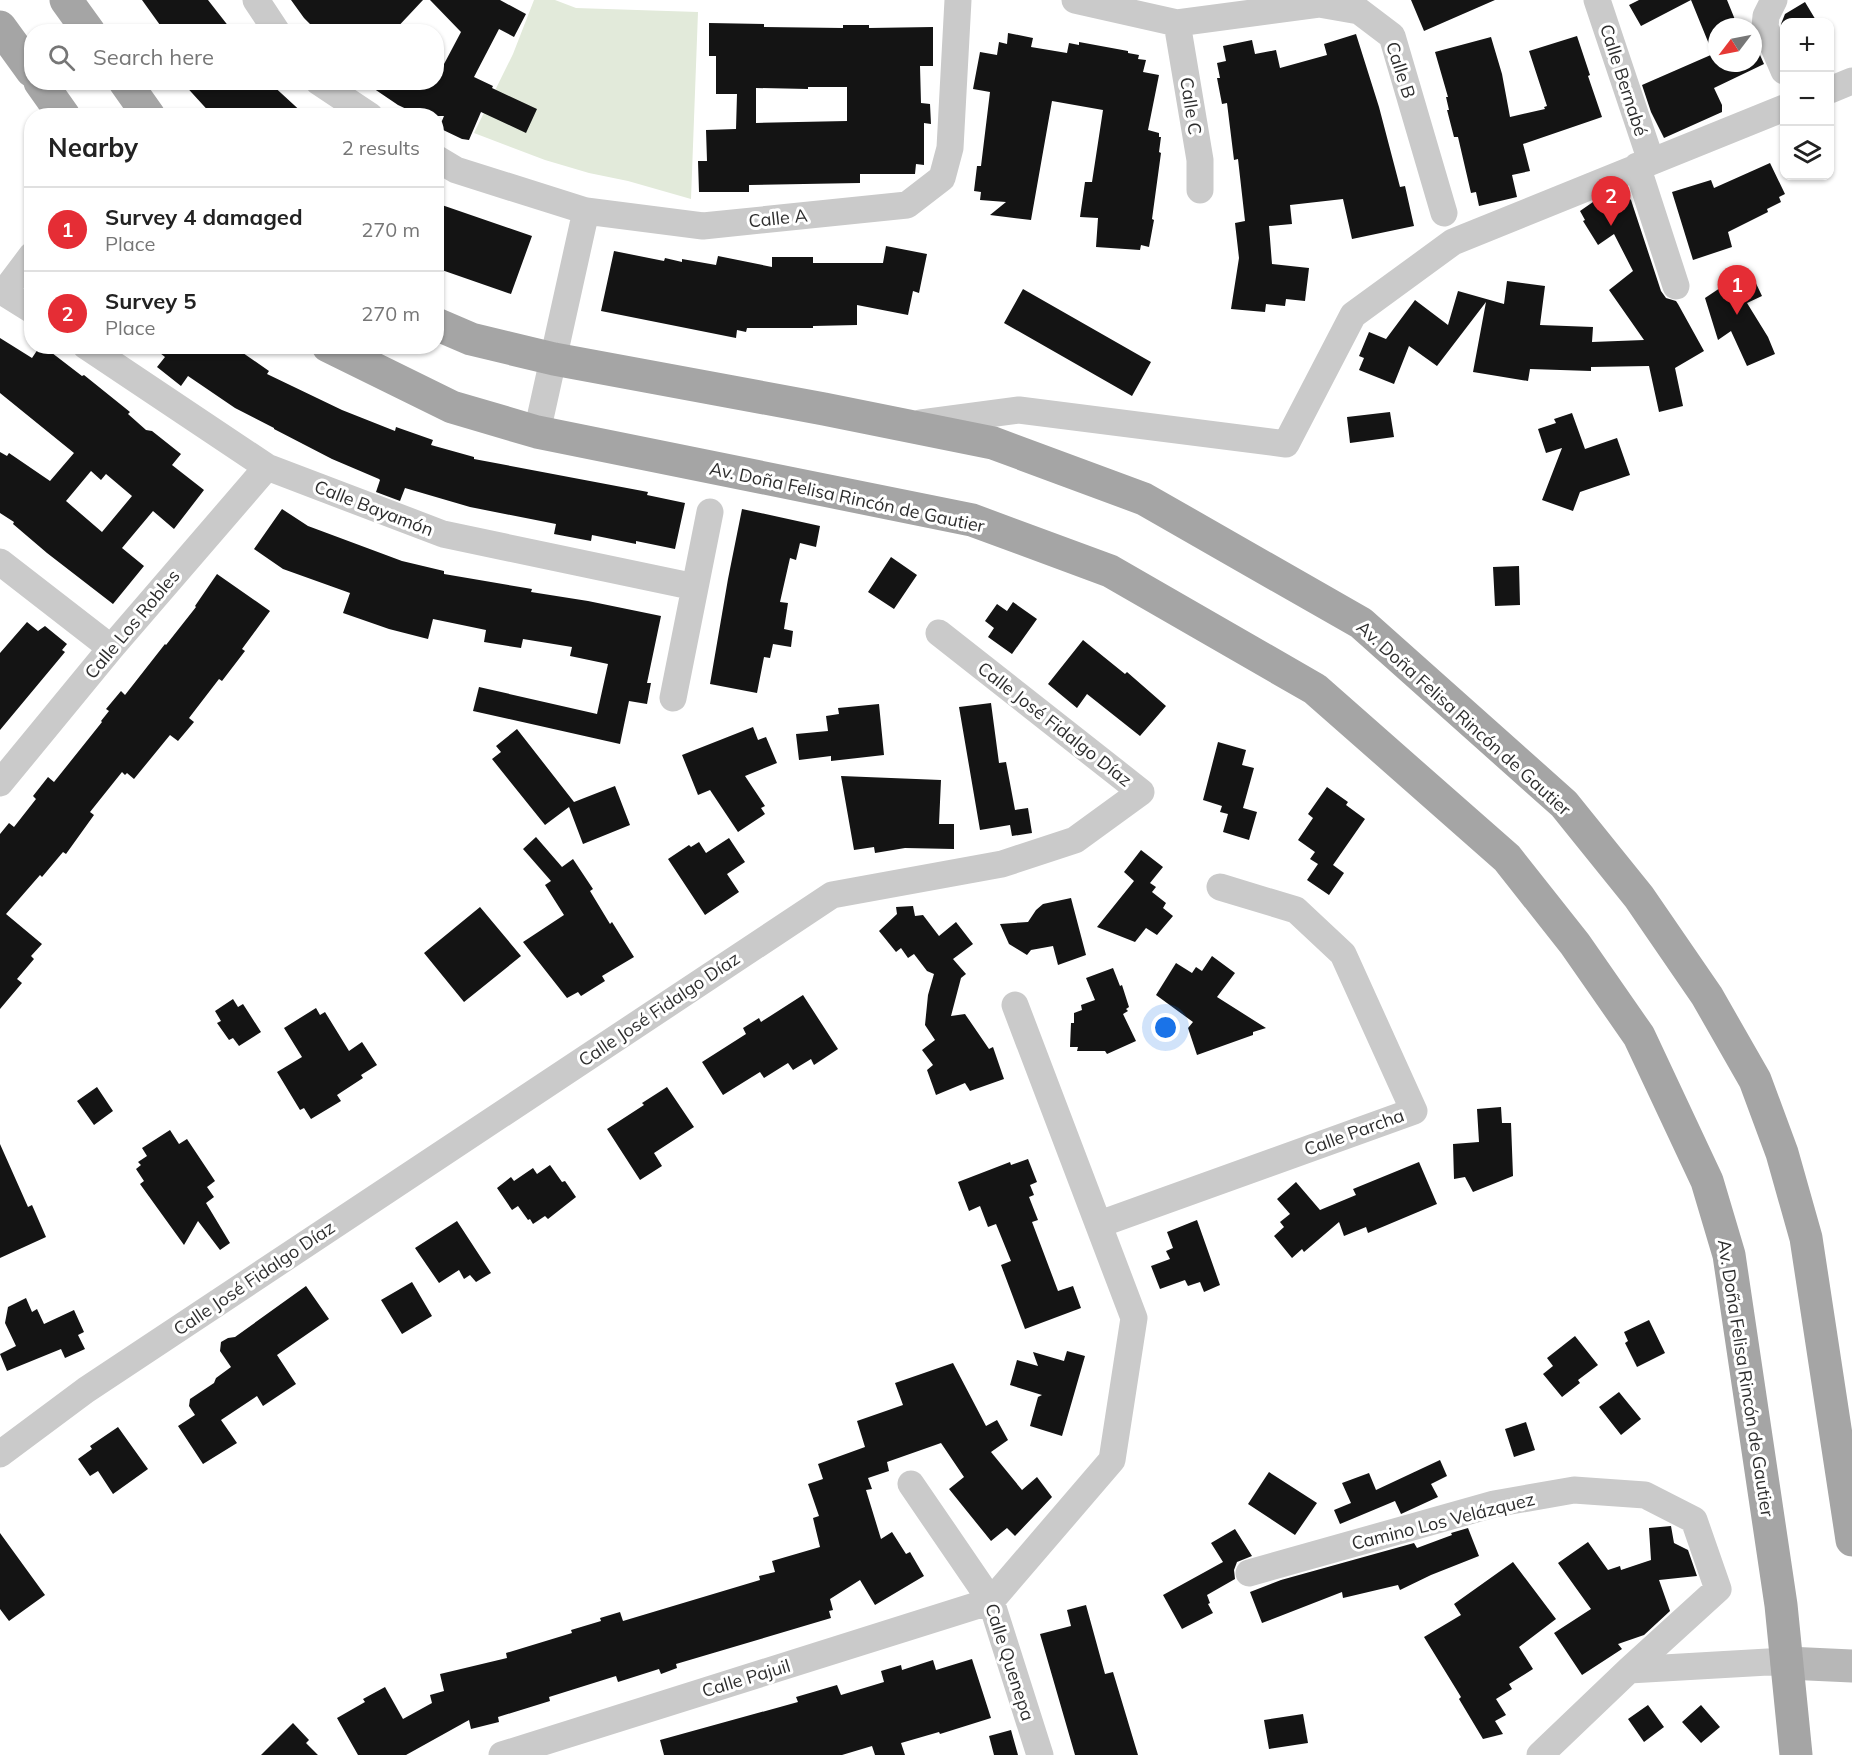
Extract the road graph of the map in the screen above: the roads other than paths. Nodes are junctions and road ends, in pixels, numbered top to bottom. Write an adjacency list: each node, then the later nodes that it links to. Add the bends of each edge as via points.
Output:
1 (66, 0): 8 (main road)
2 (256, 0): 9 (street)
3 (958, 0): 25 (street, Calle A, via 950,148 942,178 907,205 704,226)
4 (1075, 0): 7 (street, Calle B)
5 (1597, 0): 23 (street, Calle Bernabé)
6 (1774, 0): 12 (street, via 1765,27)
7 (1177, 23): 24 (street, Calle C, via 1200,160); 26 (street, Calle B, via 1319,4 1359,11 1392,36)
8 (83, 24)
9 (272, 24)
10 (0, 27): 11 (main road)
11 (24, 60)
12 (1780, 60)
13 (1852, 81): 14 (street)
14 (1834, 88)
15 (46, 90): 18 (main road)
16 (130, 90): 19 (main road)
17 (331, 90): 20 (street)
18 (58, 108)
19 (143, 108)
20 (358, 108)
21 (1780, 110): 23 (street)
22 (444, 163): 25 (street, Calle A, via 456,171)
23 (1644, 164): 28 (street, Calle Bernabé); 35 (street, via 1453,242 1353,315 1286,444 1019,410)
24 (1200, 190)
25 (586, 211): 34 (street)
26 (1444, 213)
27 (24, 265): 29 (street)
28 (1676, 286)
29 (2, 291): 30 (street)
30 (24, 305)
31 (444, 327): 34 (main road, Av. Doña Felisa Rincón de Gautier, via 471,339)
32 (98, 354): 37 (street, Calle Bayamón)
33 (344, 354): 36 (main road, Av. Doña Felisa Rincón de Gautier, via 452,407)
34 (554, 359): 35 (main road, Av. Doña Felisa Rincón de Gautier); 36 (street)
35 (905, 426): 50 (main road, Av. Doña Felisa Rincón de Gautier, via 993,443 1144,499 1361,623 1564,804 1639,897 1707,996 1755,1080 1782,1153 1806,1239)
36 (537, 432): 53 (main road, Av. Doña Felisa Rincón de Gautier, via 972,520 1110,571 1315,689 1507,858 1575,944 1639,1036 1707,1181 1729,1255)
37 (267, 467): 40 (street, Calle Bayamón, via 443,534); 42 (street, Calle Los Robles)
38 (710, 512): 40 (street)
39 (5, 575): 42 (street)
40 (695, 587): 43 (street)
41 (939, 633): 48 (street, Calle José Fidalgo Díaz, via 1141,792 1075,840 1002,864 832,895 86,1390)
42 (111, 648): 44 (street, Calle Los Robles)
43 (673, 698)
44 (0, 783)
45 (1220, 887): 47 (street, Calle Parcha, via 1296,910 1343,954 1414,1110)
46 (1015, 1005): 47 (street)
47 (1100, 1224): 52 (street, via 1134,1318 1112,1460)
48 (0, 1454)
49 (911, 1484): 52 (street, Calle Quenepa)
50 (1852, 1537)
51 (1249, 1573): 55 (street, Camino Los Velázquez, via 1494,1504 1574,1490 1645,1495 1694,1520 1718,1589)
52 (991, 1601): 56 (street, Calle Pajuil); 57 (street, Calle Quenepa)
53 (1787, 1663): 54 (street); 55 (street); 59 (main road, Av. Doña Felisa Rincón de Gautier)
54 (1852, 1666)
55 (1629, 1670): 58 (street)
56 (502, 1755)
57 (1040, 1755)
58 (1540, 1755)
59 (1796, 1755)

